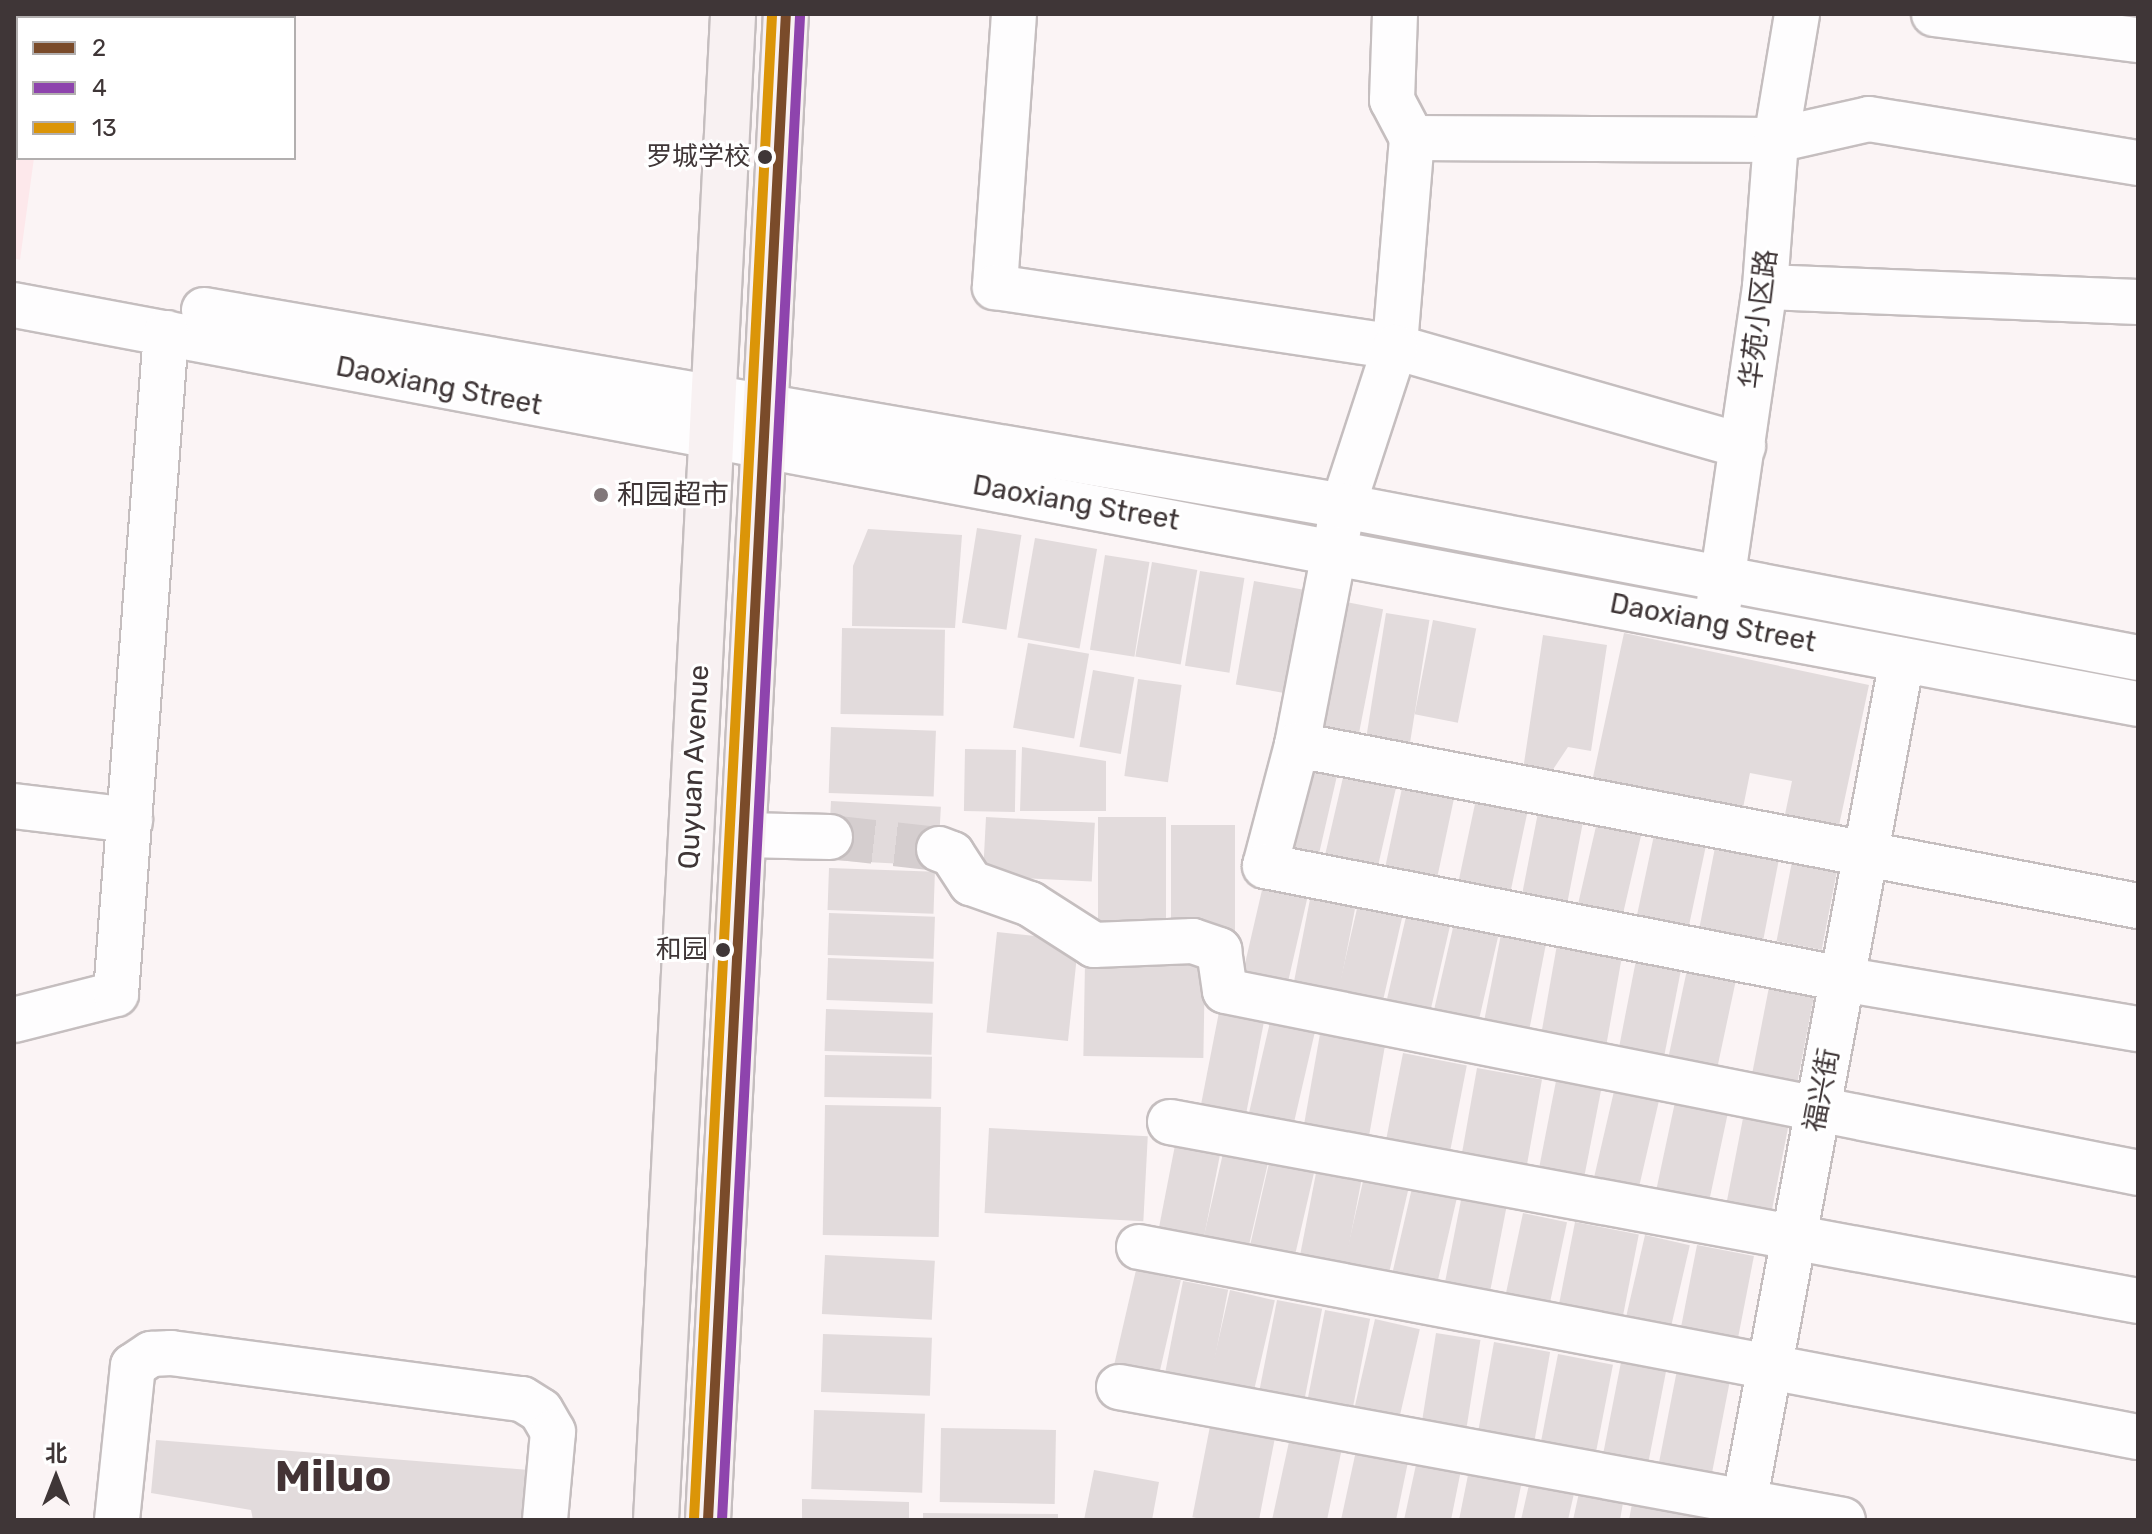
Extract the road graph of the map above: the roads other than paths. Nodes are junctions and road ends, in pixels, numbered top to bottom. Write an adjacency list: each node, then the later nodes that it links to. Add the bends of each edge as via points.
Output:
1 (733, 14): 17 (main road, Quyuan Avenue)
2 (786, 14): 18 (main road, Quyuan Avenue)
3 (1014, 14): 16 (street, via 995,287)
4 (1395, 14): 8 (street, via 1392,100)
5 (1797, 14): 9 (street, 华苑小区路)
6 (1934, 14): 7 (street)
7 (2138, 40)
8 (1412, 138): 9 (street); 16 (street)
9 (1776, 140): 10 (street, via 1869,119); 12 (street, 华苑小区路)
10 (2138, 163)
11 (14, 275): 17 (street)
12 (1765, 287): 13 (street); 19 (street, 华苑小区路)
13 (2138, 302)
14 (14, 305): 15 (street, Daoxiang Street)
15 (166, 333): 17 (street, Daoxiang Street); 29 (street)
16 (1395, 347): 19 (street); 20 (street)
17 (711, 418): 18 (street, Daoxiang Street); 50 (main road, Quyuan Avenue)
18 (764, 428): 20 (street); 21 (street, Daoxiang Street); 30 (main road, Quyuan Avenue)
19 (1743, 446): 22 (street, 华苑小区路)
20 (1343, 506): 21 (street); 22 (street)
21 (1334, 551): 23 (street, Daoxiang Street); 27 (street)
22 (1722, 579): 23 (street, 华苑小区路); 24 (street)
23 (1715, 623): 25 (street, Daoxiang Street)
24 (2138, 658)
25 (1902, 660): 26 (street, Daoxiang Street); 33 (street, 福兴街)
26 (2138, 704)
27 (1297, 745): 33 (street); 35 (street, via 1265,866)
28 (14, 806): 29 (street)
29 (130, 820): 36 (street, via 116,994)
30 (744, 835): 31 (street); 51 (main road, Quyuan Avenue)
31 (830, 837)
32 (939, 849): 38 (street, via 952,854 971,883 1030,904 1094,945 1193,941 1219,950 1225,991)
33 (1866, 855): 34 (street); 35 (street, 福兴街)
34 (2138, 906)
35 (1842, 979): 37 (street); 38 (street, 福兴街)
36 (14, 1020)
37 (2138, 1029)
38 (1819, 1110): 40 (street); 41 (street, 福兴街)
39 (1170, 1122): 41 (street)
40 (2138, 1173)
41 (1794, 1239): 43 (street); 44 (street, 福兴街)
42 (1139, 1247): 44 (street)
43 (2138, 1301)
44 (1770, 1370): 46 (street); 47 (street, 福兴街)
45 (1119, 1387): 47 (street)
46 (2138, 1437)
47 (1743, 1511): 52 (street)
48 (117, 1520): 49 (street, via 133,1366 151,1354 171,1353 522,1399 541,1411 553,1432)
49 (545, 1520)
50 (656, 1520)
51 (708, 1520)
52 (1843, 1520)

